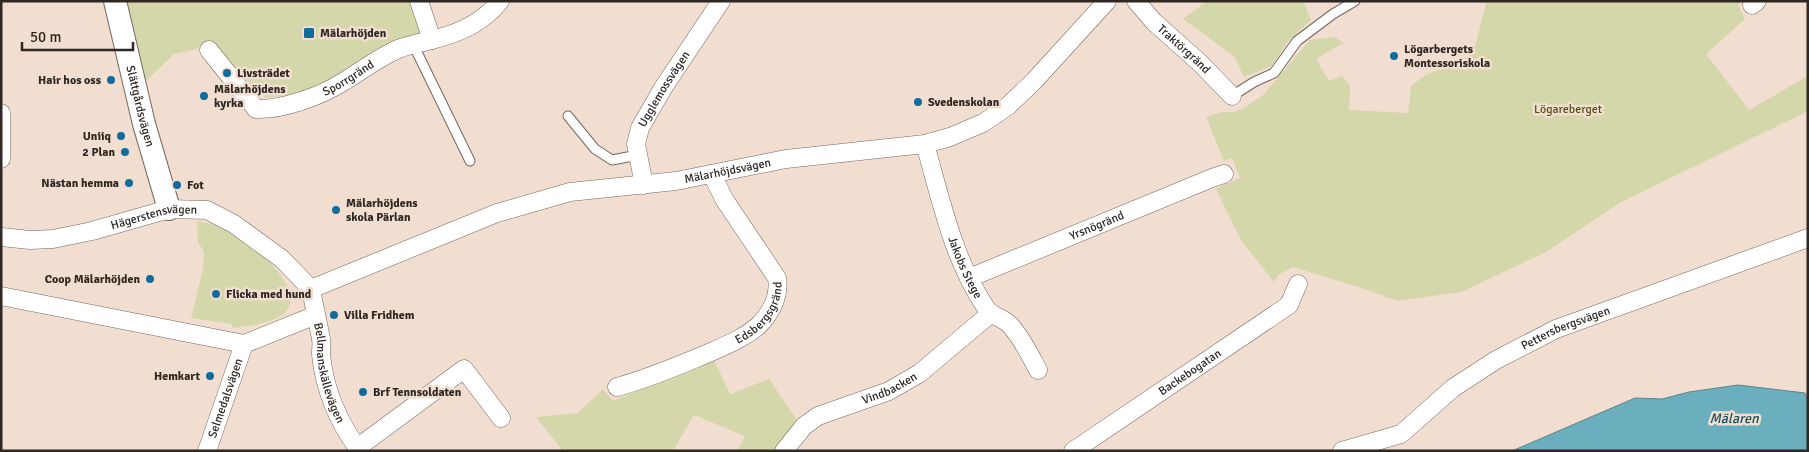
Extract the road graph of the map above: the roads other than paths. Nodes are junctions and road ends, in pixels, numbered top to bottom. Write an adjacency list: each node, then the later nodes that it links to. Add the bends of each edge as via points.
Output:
1 (115, 1): 21 (street, Slättgårdsvägen)
2 (419, 1): 8 (street)
3 (500, 1): 8 (street, Sporrgränd, via 487,16)
4 (721, 1): 15 (street, Ugglemossvägen, via 640,128 636,144)
5 (1107, 1): 14 (street, Mälarhöjdsvägen, via 1034,81 996,115 969,130)
6 (1136, 1): 11 (street, Traktörgränd)
7 (1355, 1): 11 (lane, via 1297,40 1274,73)
8 (432, 40): 9 (street, Sporrgränd)
9 (413, 44): 10 (street, Sporrgränd, via 376,60 324,92 264,109 256,109); 17 (lane)
10 (208, 50)
11 (1232, 96)
12 (1, 114): 16 (street)
13 (568, 116): 15 (lane, via 595,149 612,160)
14 (925, 144): 18 (street, Mälarhöjdsvägen, via 808,156); 24 (street, Jakobs Stege, via 954,243)
15 (638, 155): 20 (street, Ugglemossvägen)
16 (1, 159)
17 (470, 161)
18 (712, 174): 20 (street, Mälarhöjdsvägen); 32 (street, Edsbergsgränd, via 724,199 777,278 777,298 757,326 739,338)
19 (1224, 174): 24 (street, Yrsnögränd)
20 (644, 185): 26 (street, Mälarhöjdsvägen, via 570,192 497,213)
21 (168, 209): 22 (street, Hägerstensvägen, via 53,239); 26 (street, Hägerstensvägen, via 207,210 234,224 282,259)
22 (1, 237)
23 (1806, 242): 38 (street, Pettersbergsvägen, via 1556,328 1496,360 1453,388 1400,434)
24 (969, 278): 28 (street, Jakobs Stege)
25 (1298, 284): 37 (street, Backebogatan, via 1289,305)
26 (311, 290): 29 (street, Bellmanskällevägen)
27 (1, 296): 30 (street)
28 (990, 314): 31 (street, Jakobs Stege, via 1011,326); 36 (street, Vindbacken, via 920,373 889,391 818,416 804,426)
29 (316, 315): 30 (street); 34 (street, Bellmanskällevägen, via 324,372 333,403)
30 (244, 344): 35 (street, Selmedalsvägen)
31 (1038, 370)
32 (617, 387)
33 (500, 418): 34 (street, via 464,369)
34 (358, 449)
35 (207, 451)
36 (784, 451)
37 (1073, 451)
38 (1342, 451)

